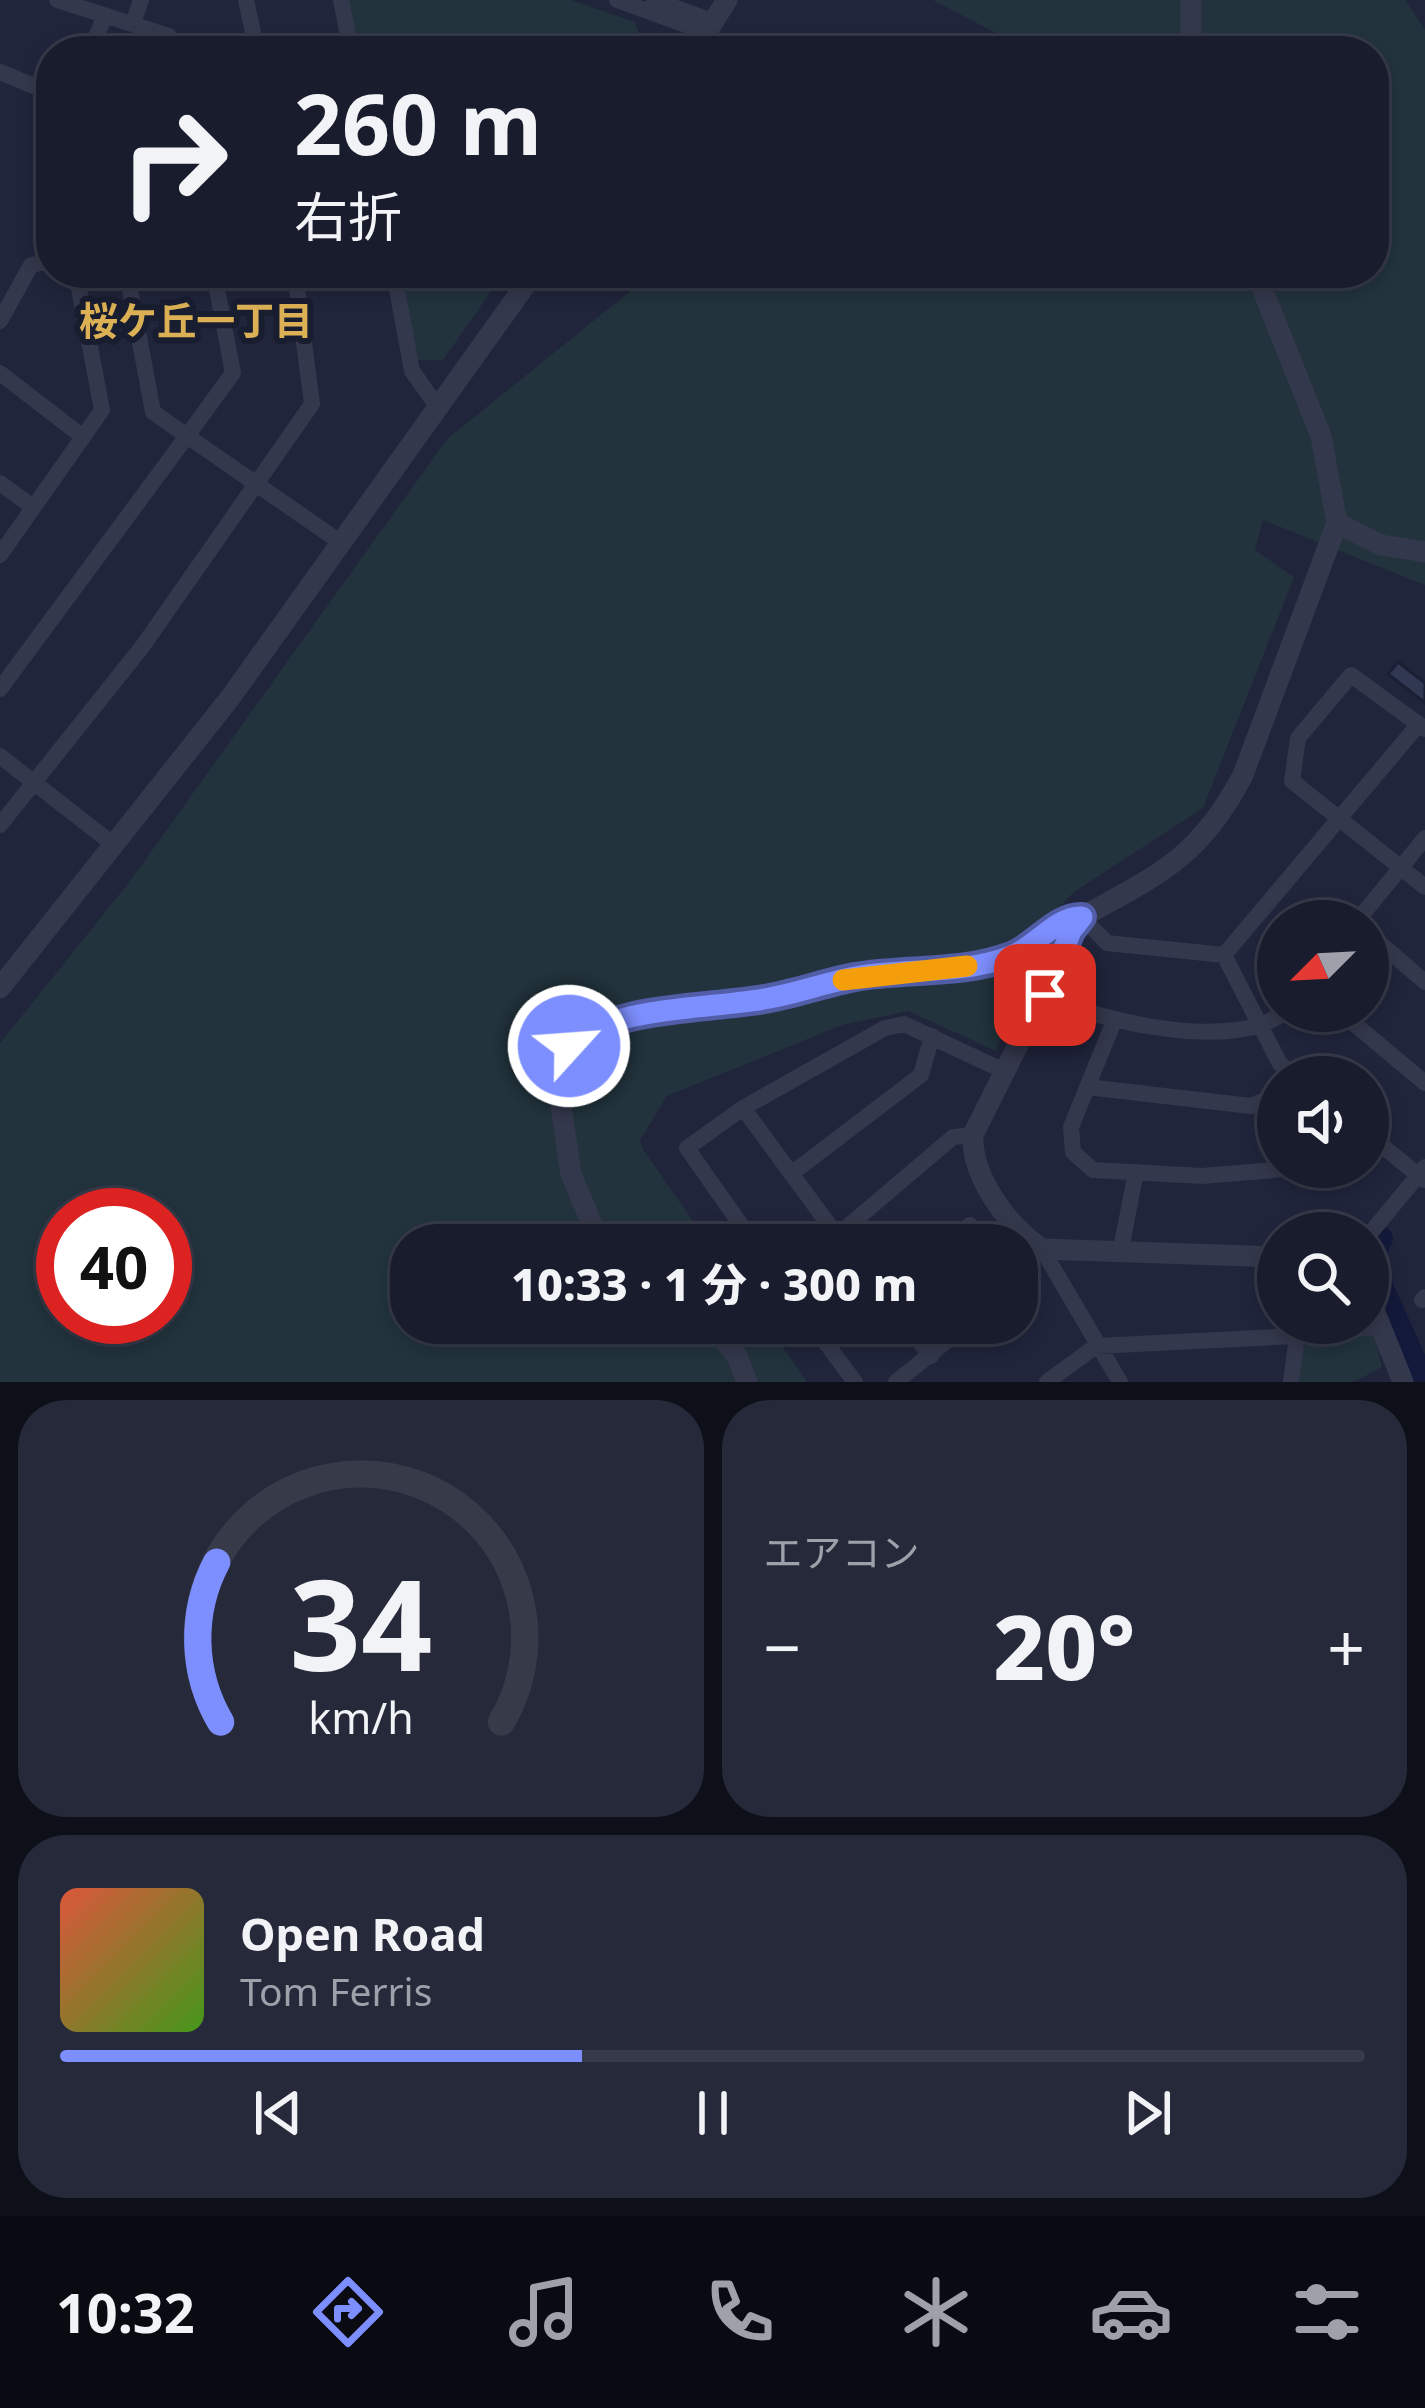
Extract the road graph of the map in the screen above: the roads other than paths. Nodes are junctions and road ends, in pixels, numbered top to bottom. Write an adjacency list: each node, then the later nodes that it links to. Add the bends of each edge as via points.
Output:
1 (57, 0): 9 (street)
2 (141, 0): 10 (street)
3 (246, 0): 14 (street)
4 (341, 0): 15 (street)
5 (617, 0): 11 (street)
6 (654, 0): 11 (street)
7 (727, 0): 11 (street)
8 (1191, 0): 16 (street)
9 (105, 16): 10 (street); 12 (street)
10 (133, 23): 13 (street)
11 (706, 35)
12 (96, 36)
13 (170, 36)
14 (253, 36)
15 (348, 36)
16 (1191, 36)
17 (1, 77): 18 (street)
18 (36, 88)
19 (36, 264): 27 (street)
20 (79, 288): 31 (street, via 102,410)
21 (130, 288): 30 (street, via 153,412)
22 (217, 288): 30 (street, via 233,373)
23 (297, 288): 33 (street, via 312,404)
24 (397, 288): 29 (street, via 412,371)
25 (523, 288): 29 (street)
26 (1262, 288): 35 (street, via 1321,436)
27 (0, 321)
28 (0, 374): 31 (street)
29 (437, 406): 36 (street)
30 (188, 436): 33 (street); 39 (street)
31 (83, 437): 34 (street)
32 (0, 483): 34 (street)
33 (258, 484): 36 (street); 42 (street)
34 (30, 505): 38 (street)
35 (1337, 524): 37 (street, via 1381,545); 50 (street, via 1222,814 1195,848)
36 (340, 542): 46 (street)
37 (1425, 552)
38 (0, 555)
39 (0, 689)
40 (1422, 726): 43 (street); 43 (street, via 1351,675 1328,700 1298,738 1292,781)
41 (0, 756): 42 (street)
42 (33, 783): 44 (street); 46 (street)
43 (1337, 821): 47 (street); 52 (street)
44 (0, 825)
45 (1425, 838): 47 (street)
46 (114, 845): 54 (street)
47 (1401, 866): 48 (street); 49 (street)
48 (1425, 887)
49 (1374, 900)
50 (1082, 917): 52 (street, via 1107,943); 55 (street); 73 (street, via 1068,916 1015,955 983,964 857,977 615,1021 579,1035 565,1059 560,1100 571,1174)
51 (1389, 951): 53 (street)
52 (1224, 955): 56 (street)
53 (1425, 982)
54 (0, 988)
55 (1045, 995): 57 (street); 61 (street)
56 (1257, 1016)
57 (1114, 1021): 58 (street, via 1199,1031); 63 (street)
58 (1257, 1024)
59 (1365, 1032): 62 (street)
60 (932, 1036): 61 (street); 65 (street, via 904,1024 886,1028); 70 (street, via 921,1075)
61 (1004, 1071): 66 (street)
62 (1425, 1083)
63 (1087, 1087): 64 (street); 69 (street, via 1071,1127 1073,1152 1094,1170)
64 (1257, 1104)
65 (743, 1108): 70 (street); 74 (street, via 687,1148)
66 (973, 1135): 76 (street, via 953,1137); 77 (street, via 977,1168 1024,1237)
67 (1389, 1149): 71 (street)
68 (1257, 1171): 69 (street)
69 (1136, 1172): 78 (street)
70 (791, 1174): 75 (street)
71 (1423, 1174): 72 (street)
72 (1389, 1212)
73 (592, 1224)
74 (739, 1224)
75 (823, 1224)
76 (855, 1224)
77 (1042, 1249): 78 (street); 87 (street)
78 (1120, 1254): 79 (street)
79 (1257, 1256)
80 (1257, 1338): 87 (street)
81 (1389, 1343): 96 (street)
82 (727, 1344): 89 (street)
83 (826, 1344): 90 (street)
84 (916, 1344): 88 (street)
85 (945, 1344): 88 (street)
86 (1296, 1344): 95 (street)
87 (1096, 1346): 93 (street); 94 (street)
88 (925, 1361): 91 (street); 92 (street)
89 (746, 1382)
90 (854, 1382)
91 (896, 1382)
92 (931, 1382)
93 (1047, 1382)
94 (1120, 1382)
95 (1291, 1382)
96 (1403, 1382)

